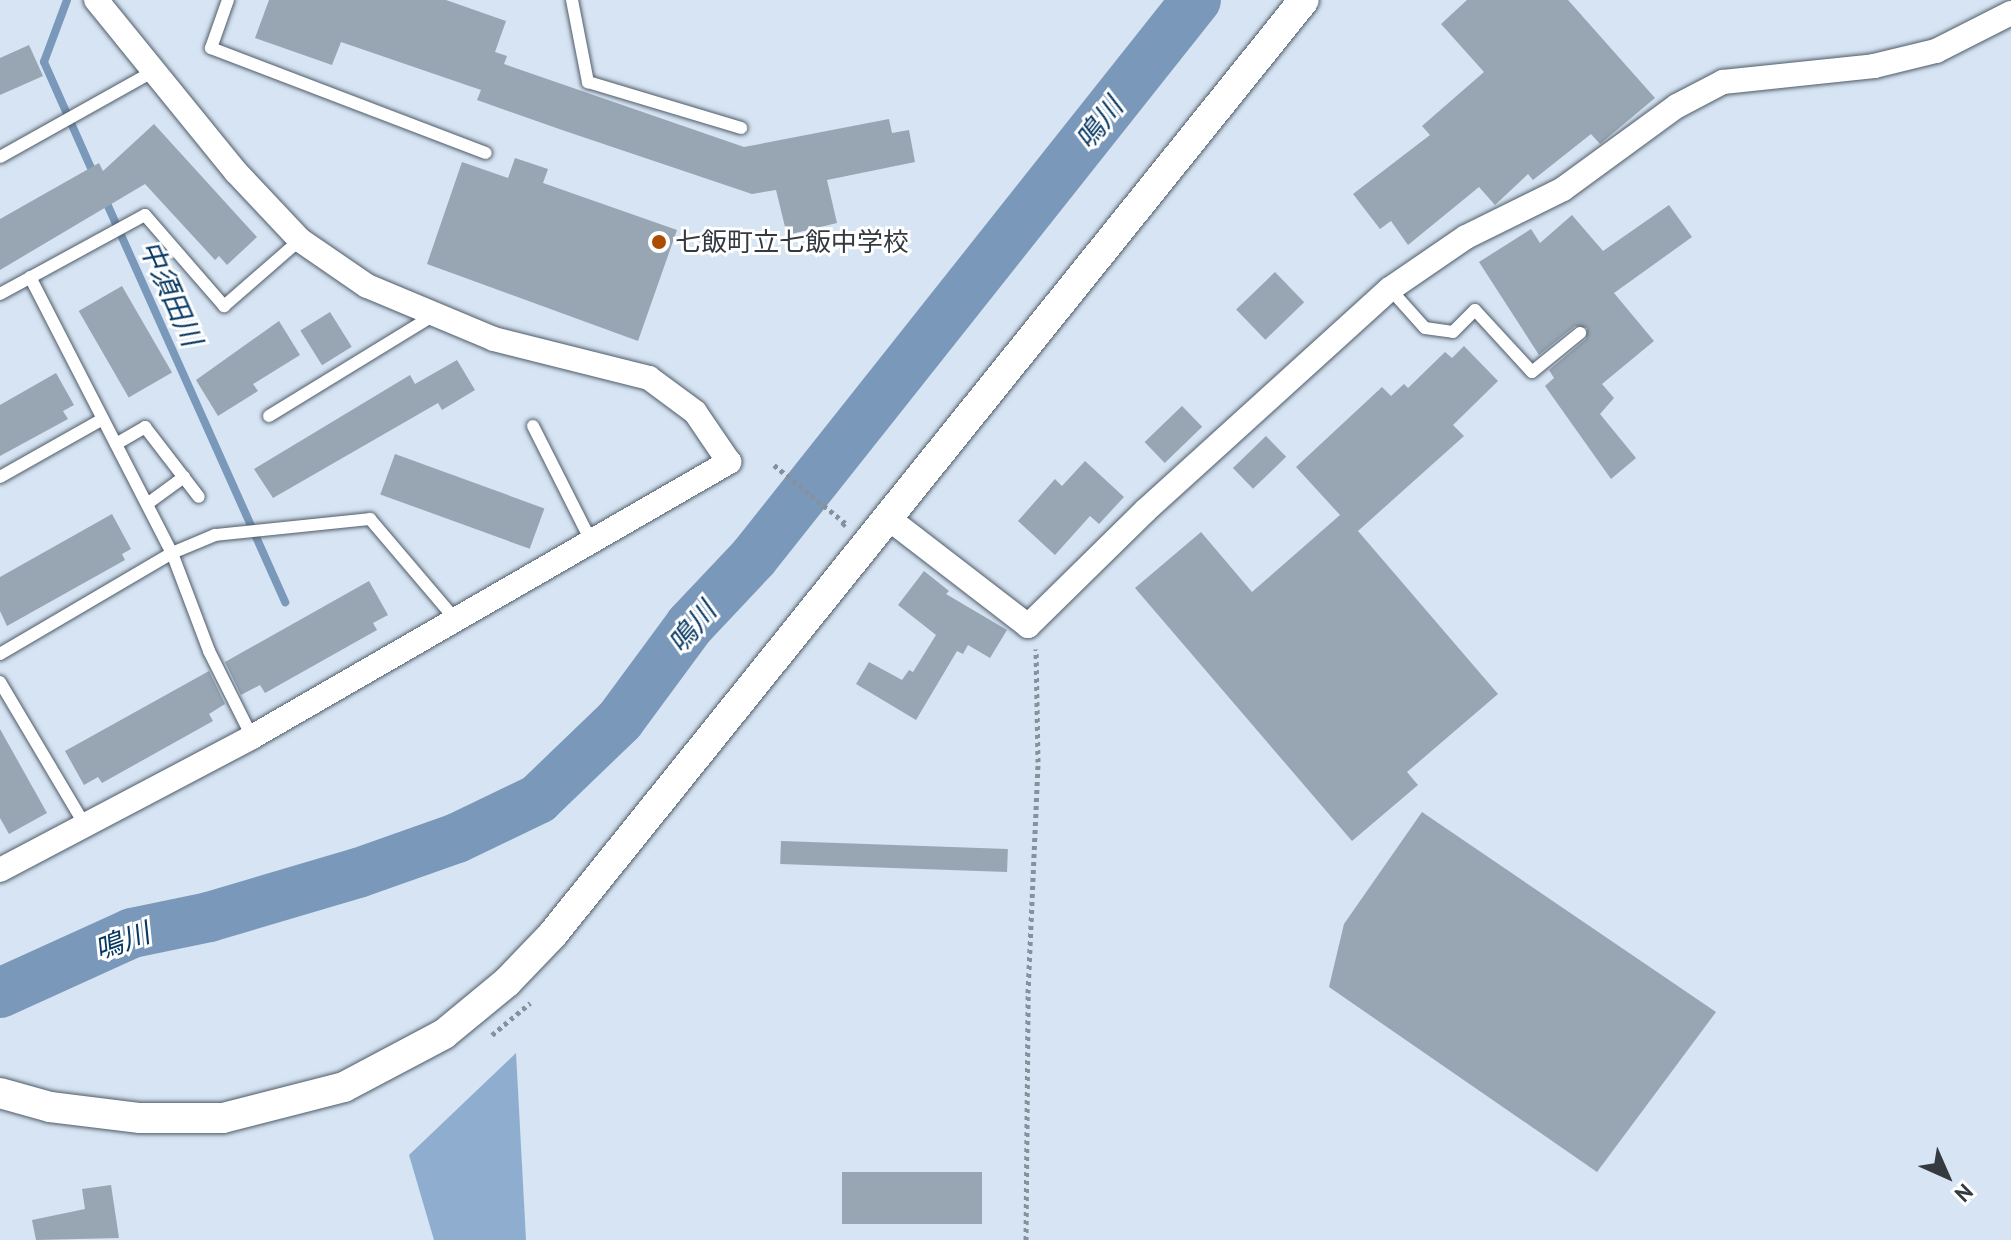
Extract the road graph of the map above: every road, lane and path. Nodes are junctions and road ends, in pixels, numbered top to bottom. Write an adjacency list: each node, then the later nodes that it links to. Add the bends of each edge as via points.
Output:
1 (96, 0): 6 (street)
2 (228, 0): 8 (lane, via 211,48)
3 (572, 0): 7 (lane, via 588,82)
4 (1304, 0): 25 (street)
5 (2011, 13): 12 (street, via 1936,51 1874,66 1723,82 1677,106 1563,189 1466,237)
6 (154, 71): 9 (lane); 10 (street)
7 (741, 128)
8 (486, 153)
9 (0, 157)
10 (300, 240): 11 (lane, via 224,306 145,215); 14 (street, via 367,286)
11 (30, 277): 13 (lane); 17 (lane)
12 (1390, 289): 15 (lane, via 1425,328 1453,332 1475,310 1532,372); 30 (street, via 1146,510)
13 (0, 294)
14 (434, 315): 16 (lane); 27 (street, via 494,339 649,378 695,412 729,462)
15 (1580, 333)
16 (269, 416)
17 (103, 419): 19 (lane); 21 (lane)
18 (533, 426): 27 (lane)
19 (116, 444): 22 (lane, via 145,427); 24 (lane)
20 (774, 465): 26 (path, via 845,523 840,534)
21 (0, 477)
22 (184, 477): 23 (lane); 24 (lane)
23 (199, 497)
24 (147, 504): 28 (lane)
25 (888, 518): 30 (street); 36 (street, via 553,934 507,982 444,1034 344,1087 223,1118 140,1118 50,1107)
26 (853, 522)
27 (591, 541): 29 (street)
28 (172, 553): 29 (lane, via 215,535 370,519); 31 (lane); 33 (lane, via 209,651)
29 (455, 619): 33 (street)
30 (1028, 626): 37 (path, via 1040,661)
31 (0, 654)
32 (0, 682): 34 (lane)
33 (252, 737): 34 (street)
34 (85, 825): 35 (street)
35 (0, 870)
36 (0, 1093)
37 (1026, 1240)

